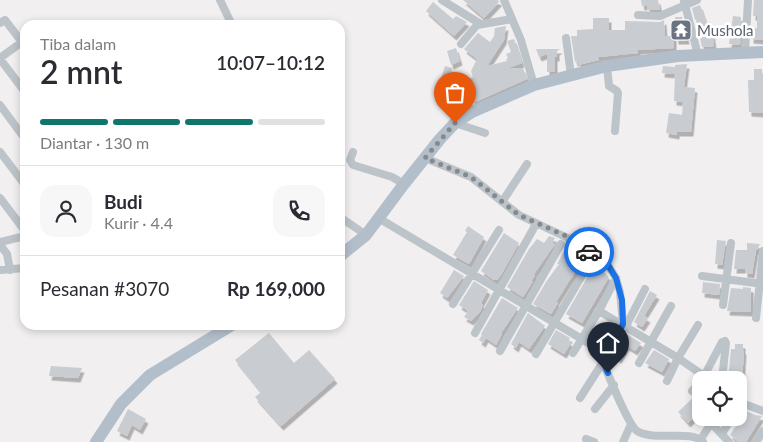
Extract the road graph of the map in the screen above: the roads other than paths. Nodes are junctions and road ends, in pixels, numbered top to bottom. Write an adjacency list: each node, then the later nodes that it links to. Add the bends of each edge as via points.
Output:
1 (220, 0): 9 (street)
2 (442, 0): 11 (street)
3 (504, 0): 8 (street)
4 (697, 0): 6 (street)
5 (748, 0): 16 (street)
6 (685, 2): 7 (street, via 660,16); 18 (street)
7 (638, 15)
8 (512, 19): 11 (street); 23 (street)
9 (230, 20)
10 (0, 23): 13 (street, via 5,20)
11 (479, 24): 14 (street)
12 (566, 38): 21 (street)
13 (20, 40)
14 (461, 44)
15 (20, 46): 19 (street)
16 (745, 52): 17 (main road); 18 (main road)
17 (763, 52)
18 (698, 54): 20 (main road)
19 (0, 59): 22 (street)
20 (607, 66): 21 (main road); 27 (street, via 609,86 618,94)
21 (571, 75): 23 (main road)
22 (20, 85)
23 (534, 85): 26 (main road)
24 (465, 91): 26 (street)
25 (0, 106): 28 (street)
26 (459, 120): 29 (street); 32 (main road)
27 (615, 131)
28 (20, 132)
29 (484, 133)
30 (0, 152): 34 (street)
31 (353, 152): 35 (street, via 350,160 353,165)
32 (425, 158): 35 (main road); 37 (street, via 471,177)
33 (527, 164): 37 (street)
34 (20, 178)
35 (404, 184): 38 (main road)
36 (0, 198): 40 (street)
37 (502, 202): 41 (street)
38 (380, 219): 43 (main road); 54 (street)
39 (345, 220): 43 (street)
40 (20, 224)
41 (536, 224): 56 (street, via 572,240 602,260); 59 (street)
42 (499, 230): 54 (street)
43 (366, 235): 49 (main road)
44 (20, 237): 45 (street)
45 (0, 243): 53 (street, via 7,254)
46 (731, 243): 57 (street)
47 (561, 244): 62 (street)
48 (763, 251): 58 (street)
49 (345, 252)
50 (587, 267): 67 (street)
51 (20, 269): 53 (street)
52 (0, 270): 53 (street)
53 (10, 270)
54 (472, 273): 59 (street); 61 (street)
55 (702, 276): 57 (street)
56 (616, 278): 65 (street); 68 (street)
57 (726, 279): 58 (street); 63 (street)
58 (761, 284): 66 (street)
59 (500, 289): 62 (street); 71 (street)
60 (645, 289): 68 (street)
61 (453, 304)
62 (526, 305): 67 (street); 74 (street)
63 (722, 305)
64 (671, 306): 73 (street)
65 (599, 311): 68 (street); 72 (street)
66 (756, 318)
67 (554, 322): 72 (street); 76 (street)
68 (624, 325): 73 (street); 77 (street)
69 (698, 325): 78 (street)
70 (222, 330): 95 (main road, via 141,383 121,404)
71 (475, 333)
72 (581, 339): 75 (street); 77 (street)
73 (651, 341): 78 (street); 80 (street)
74 (500, 351)
75 (573, 353)
76 (536, 354)
77 (607, 354): 79 (street)
78 (678, 358): 81 (street); 84 (street)
79 (603, 362): 85 (street); 86 (street)
80 (639, 363)
81 (695, 371)
82 (709, 371): 83 (street, via 725,341)
83 (723, 371)
84 (666, 380)
85 (614, 384): 88 (street); 90 (street)
86 (580, 398)
87 (747, 406): 89 (street)
88 (595, 409)
89 (763, 411)
90 (631, 424): 94 (street, via 642,434 665,438 690,436); 96 (street)
91 (726, 426): 93 (street)
92 (763, 431): 98 (street)
93 (722, 434): 94 (street, via 711,423); 97 (street)
94 (702, 441)
95 (96, 442)
96 (623, 442)
97 (729, 442)
98 (756, 442)

